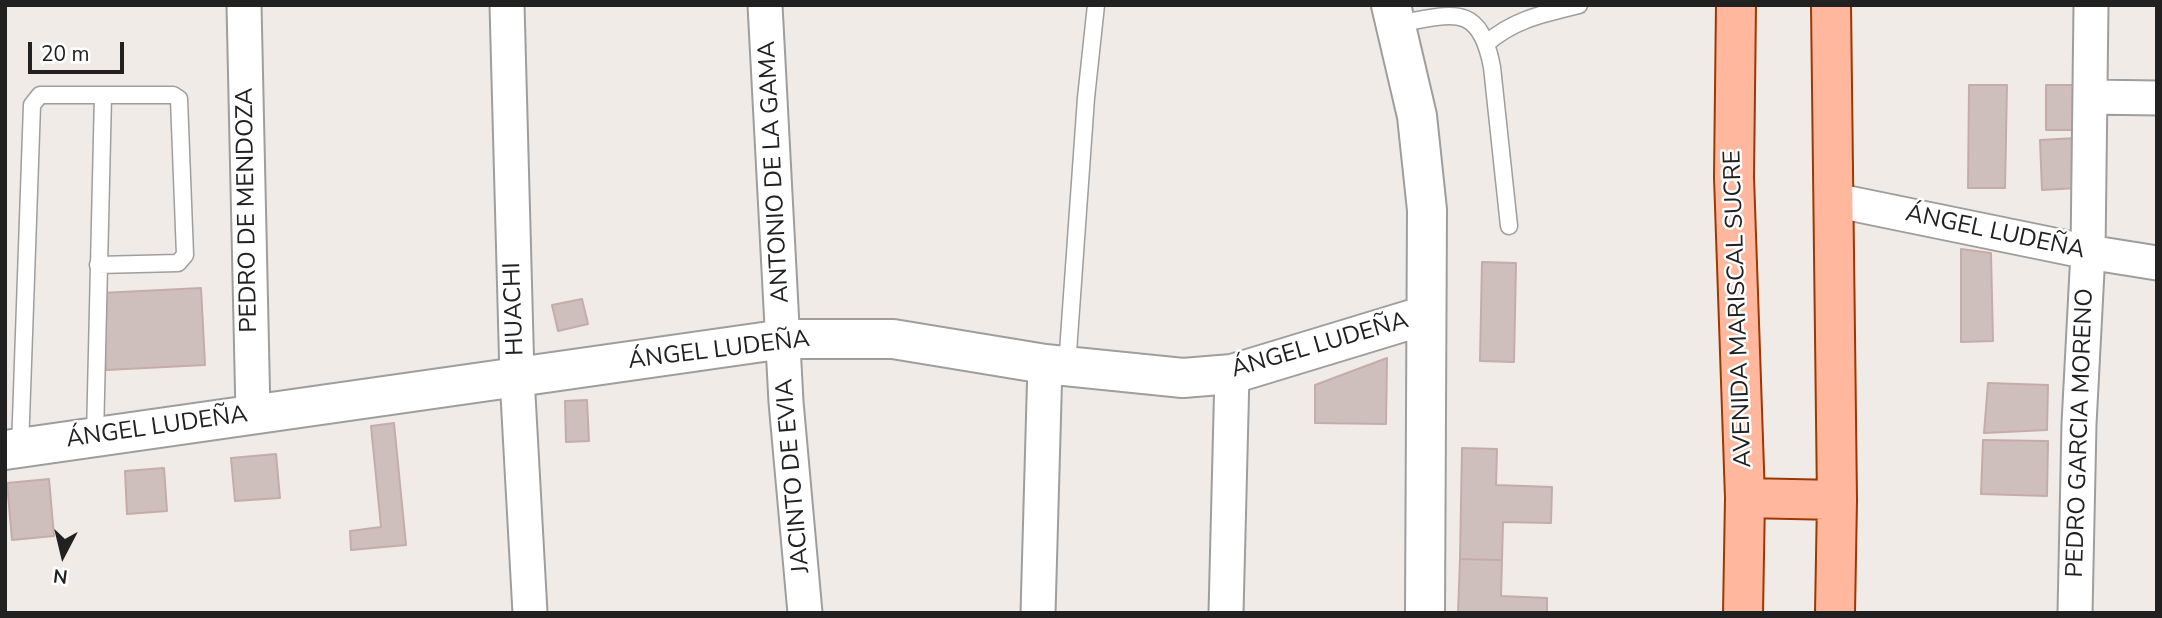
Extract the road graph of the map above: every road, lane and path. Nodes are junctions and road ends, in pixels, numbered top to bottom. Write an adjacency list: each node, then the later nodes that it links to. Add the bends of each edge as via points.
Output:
1 (244, 5): 24 (street, PEDRO DE MENDOZA)
2 (507, 5): 23 (street, HUACHI)
3 (765, 5): 20 (street, ANTONIO DE LA GAMA)
4 (1096, 5): 21 (lane)
5 (1579, 5): 10 (lane, via 1525,18 1506,26)
6 (1736, 5): 27 (main road, AVENIDA MARISCAL SUCRE, via 1734,177)
7 (1831, 5): 14 (main road)
8 (2091, 5): 12 (street, PEDRO GARCIA MORENO)
9 (1393, 15): 10 (lane, via 1458,14 1477,24); 19 (street, via 1417,116 1427,210)
10 (1487, 43): 15 (lane)
11 (103, 95): 18 (lane); 18 (lane, via 173,95 179,99 185,255 178,263); 26 (lane, via 40,94 32,105)
12 (2090, 96): 13 (street); 16 (street, PEDRO GARCIA MORENO)
13 (2157, 98)
14 (1834, 200): 16 (street, ÁNGEL LUDEÑA); 28 (main road)
15 (1509, 226)
16 (2088, 252): 17 (street, ÁNGEL LUDEÑA); 36 (street, PEDRO GARCIA MORENO)
17 (2157, 262)
18 (98, 265): 25 (lane)
19 (1426, 315): 22 (street, ÁNGEL LUDEÑA); 33 (street)
20 (784, 339): 21 (street, ÁNGEL LUDEÑA, via 893,339); 23 (street, ÁNGEL LUDEÑA); 30 (street, JACINTO DE EVIA)
21 (1056, 365): 22 (street, ÁNGEL LUDEÑA, via 1183,378); 31 (street)
22 (1232, 374): 32 (street)
23 (517, 377): 24 (street, ÁNGEL LUDEÑA); 29 (street, HUACHI)
24 (253, 414): 25 (street, ÁNGEL LUDEÑA)
25 (95, 437): 26 (street, ÁNGEL LUDEÑA)
26 (13, 449)
27 (1745, 498): 28 (main road); 34 (main road, AVENIDA MARISCAL SUCRE)
28 (1838, 500): 35 (main road)
29 (530, 613)
30 (805, 613)
31 (1038, 613)
32 (1226, 613)
33 (1425, 613)
34 (1743, 613)
35 (1835, 613)
36 (2075, 613)

